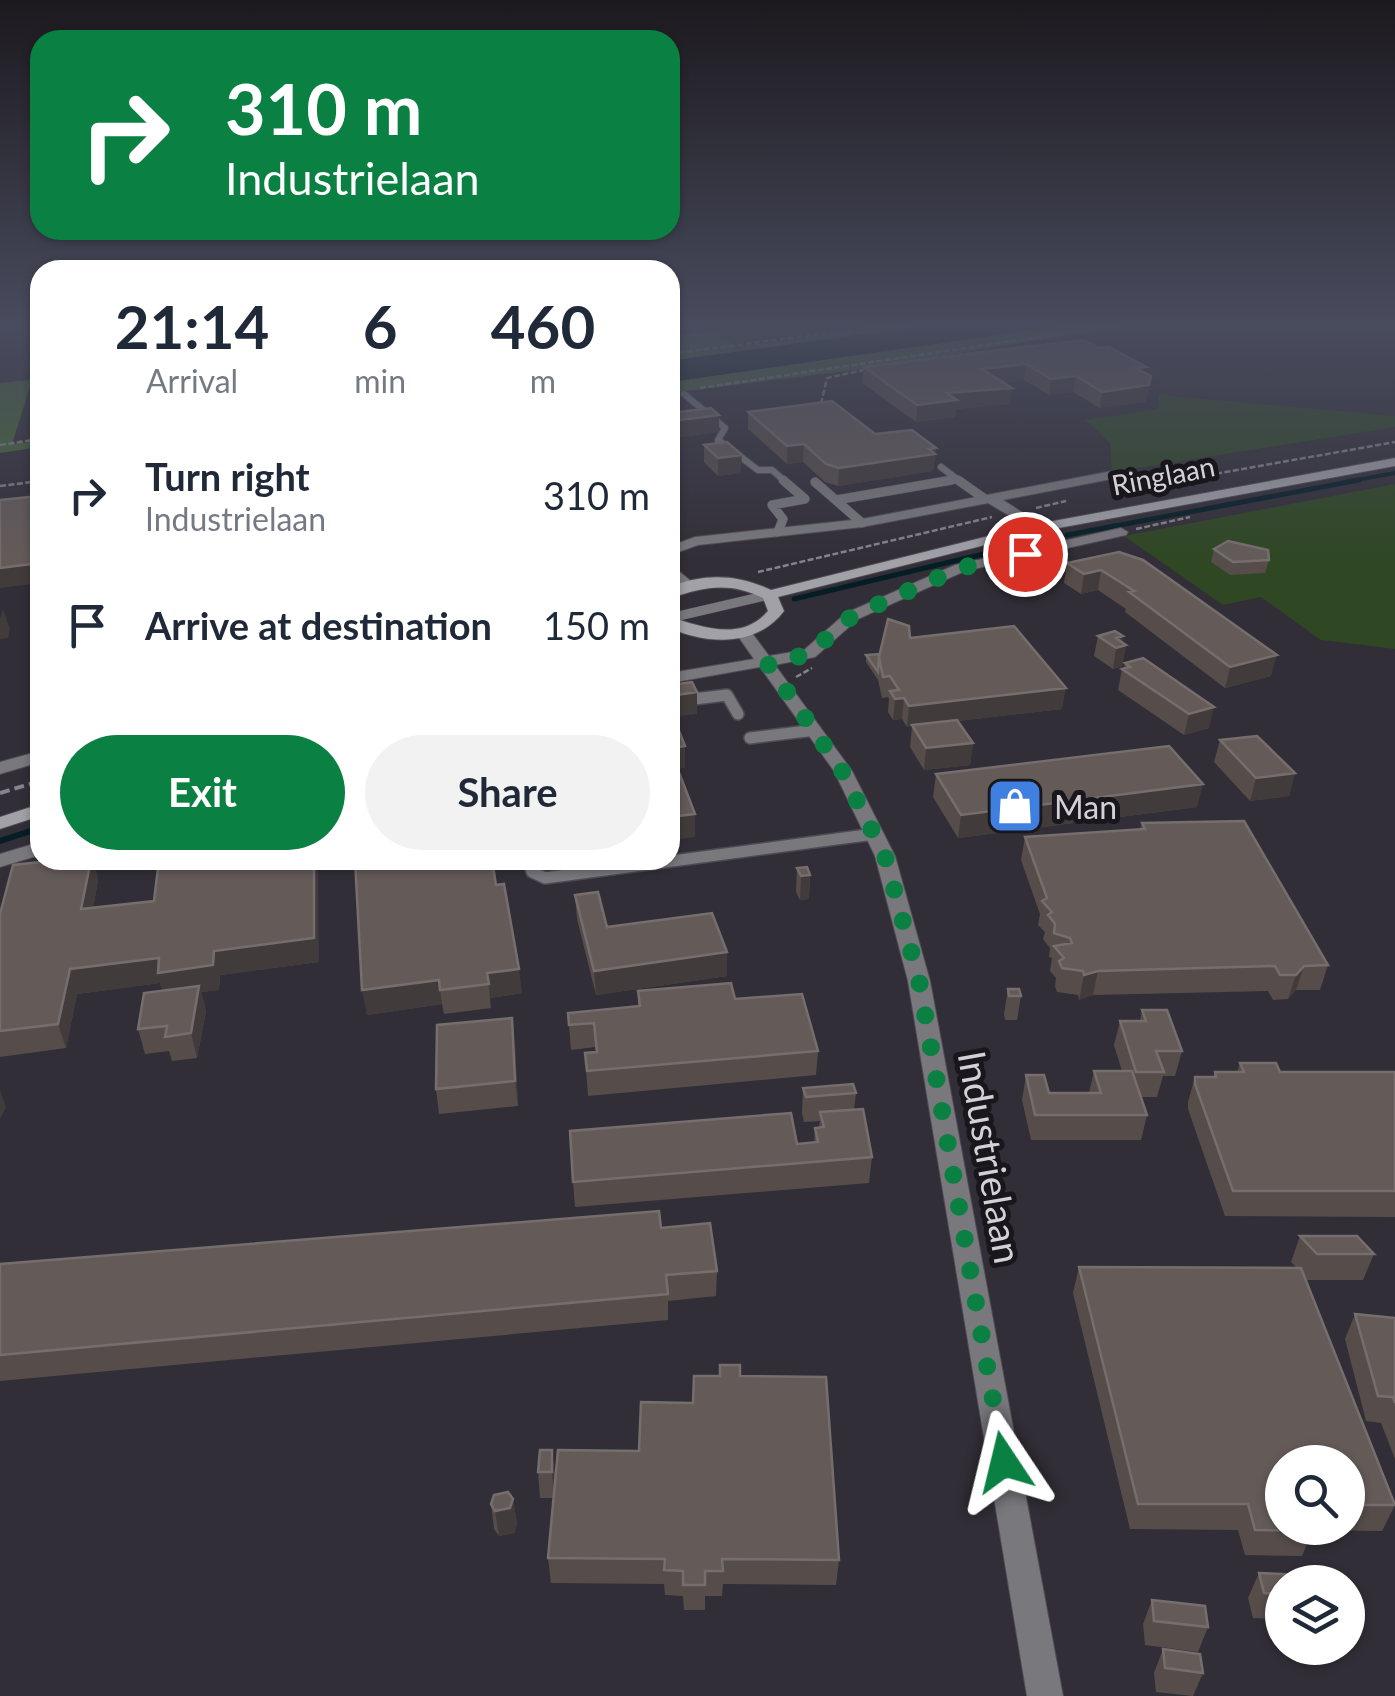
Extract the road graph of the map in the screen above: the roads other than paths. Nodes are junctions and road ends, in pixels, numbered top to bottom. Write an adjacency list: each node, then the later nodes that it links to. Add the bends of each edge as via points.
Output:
1 (698, 403): 11 (lane, via 725,428 718,440 758,470 772,470 805,499 772,505 782,520)
2 (1395, 462): 10 (main road, Ringlaan)
3 (941, 467): 5 (lane)
4 (1116, 474): 7 (street)
5 (957, 479): 7 (lane); 8 (lane)
6 (815, 482): 8 (lane)
7 (988, 499): 9 (street); 10 (street)
8 (836, 500): 9 (lane)
9 (862, 523): 11 (street)
10 (1037, 528): 17 (main road, Ringlaan)
11 (778, 532): 13 (street)
12 (1121, 532): 21 (street, via 960,568 852,616 809,654)
13 (680, 547)
14 (680, 578): 15 (street)
15 (687, 585): 16 (main road); 17 (main road, via 730,582)
16 (680, 588)
17 (769, 595): 18 (lane); 20 (main road, via 772,618)
18 (680, 617)
19 (680, 624): 20 (main road, via 702,634)
20 (743, 632): 21 (street, Industrielaan)
21 (768, 664): 22 (street); 25 (street, Industrielaan)
22 (680, 677)
23 (680, 701): 24 (lane, via 727,695)
24 (738, 714)
25 (815, 730): 26 (lane); 31 (street, Industrielaan)
26 (750, 738)
27 (30, 759): 28 (street)
28 (0, 768)
29 (30, 813): 30 (main road)
30 (0, 823)
31 (874, 834): 33 (lane); 39 (street, Industrielaan, via 919,980)
32 (30, 851): 34 (street)
33 (680, 860)
34 (0, 861)
35 (532, 870): 38 (lane, via 545,878)
36 (564, 870): 38 (lane)
37 (609, 870): 38 (lane)
38 (565, 876)
39 (1046, 1696)

